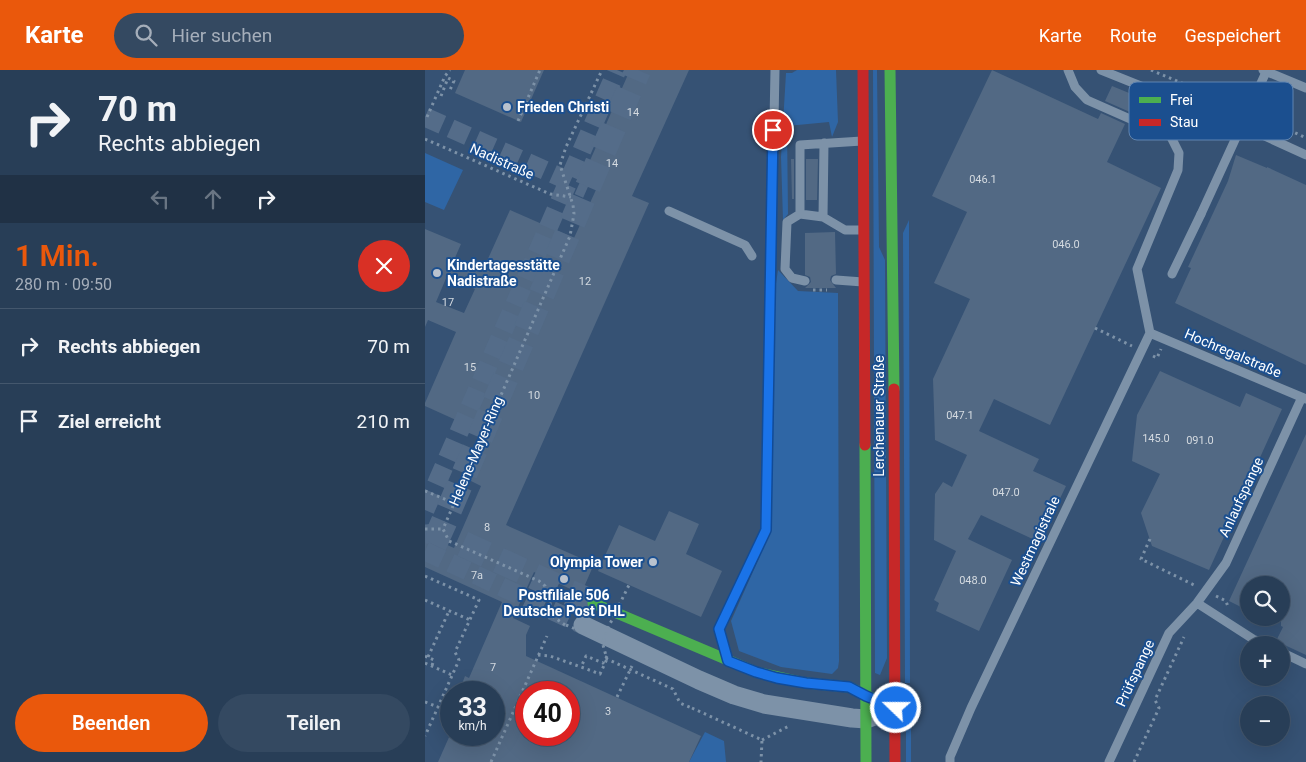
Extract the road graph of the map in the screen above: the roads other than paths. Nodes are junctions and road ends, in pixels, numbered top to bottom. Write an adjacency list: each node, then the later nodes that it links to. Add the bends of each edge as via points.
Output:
1 (775, 70): 36 (lane, via 766,530 719,629)
2 (863, 70): 17 (main road, Lerchenauer Straße)
3 (1068, 70): 13 (lane, via 1075,87 1087,100)
4 (1101, 70): 8 (lane)
5 (1263, 70): 10 (lane)
6 (1267, 70): 9 (lane, bridge)
7 (892, 74): 40 (main road, Lerchenauer Straße)
8 (1131, 82)
9 (1262, 82)
10 (1292, 82)
11 (1293, 83): 12 (lane)
12 (1306, 88)
13 (1129, 118)
14 (1172, 140): 29 (lane, via 1179,153 1178,170 1137,269)
15 (1235, 140): 25 (lane, bridge)
16 (1275, 140): 19 (lane)
17 (864, 141): 18 (lane); 23 (main road, Lerchenauer Straße)
18 (824, 143): 21 (lane, via 800,145); 22 (lane)
19 (1306, 155)
20 (669, 211): 24 (lane, via 745,245)
21 (800, 214): 22 (lane); 27 (lane, via 787,222 785,269 792,278)
22 (823, 218): 23 (lane, via 845,230)
23 (864, 230): 28 (main road, Lerchenauer Straße)
24 (752, 256)
25 (1172, 274)
26 (836, 280): 28 (lane)
27 (805, 281)
28 (864, 282): 39 (main road, Lerchenauer Straße)
29 (1150, 332): 30 (lane, Hochregalstraße); 42 (lane, Westmagistrale, via 971,708)
30 (1304, 398): 32 (lane, Anlaufspange, via 1226,563)
31 (593, 603): 36 (main road)
32 (1197, 603): 34 (lane); 45 (lane, Prüfspange, via 1169,633)
33 (574, 625): 38 (street)
34 (1248, 636)
35 (1290, 656): 37 (lane)
36 (728, 661): 38 (street, via 712,667); 39 (main road, via 777,678 849,687)
37 (1306, 664)
38 (699, 680): 41 (street, via 764,704)
39 (866, 696): 40 (main road); 41 (main road, Lerchenauer Straße)
40 (896, 708): 41 (street); 44 (main road, Lerchenauer Straße)
41 (866, 719): 43 (main road, Lerchenauer Straße)
42 (950, 760)
43 (866, 762)
44 (895, 762)
45 (1109, 762)

